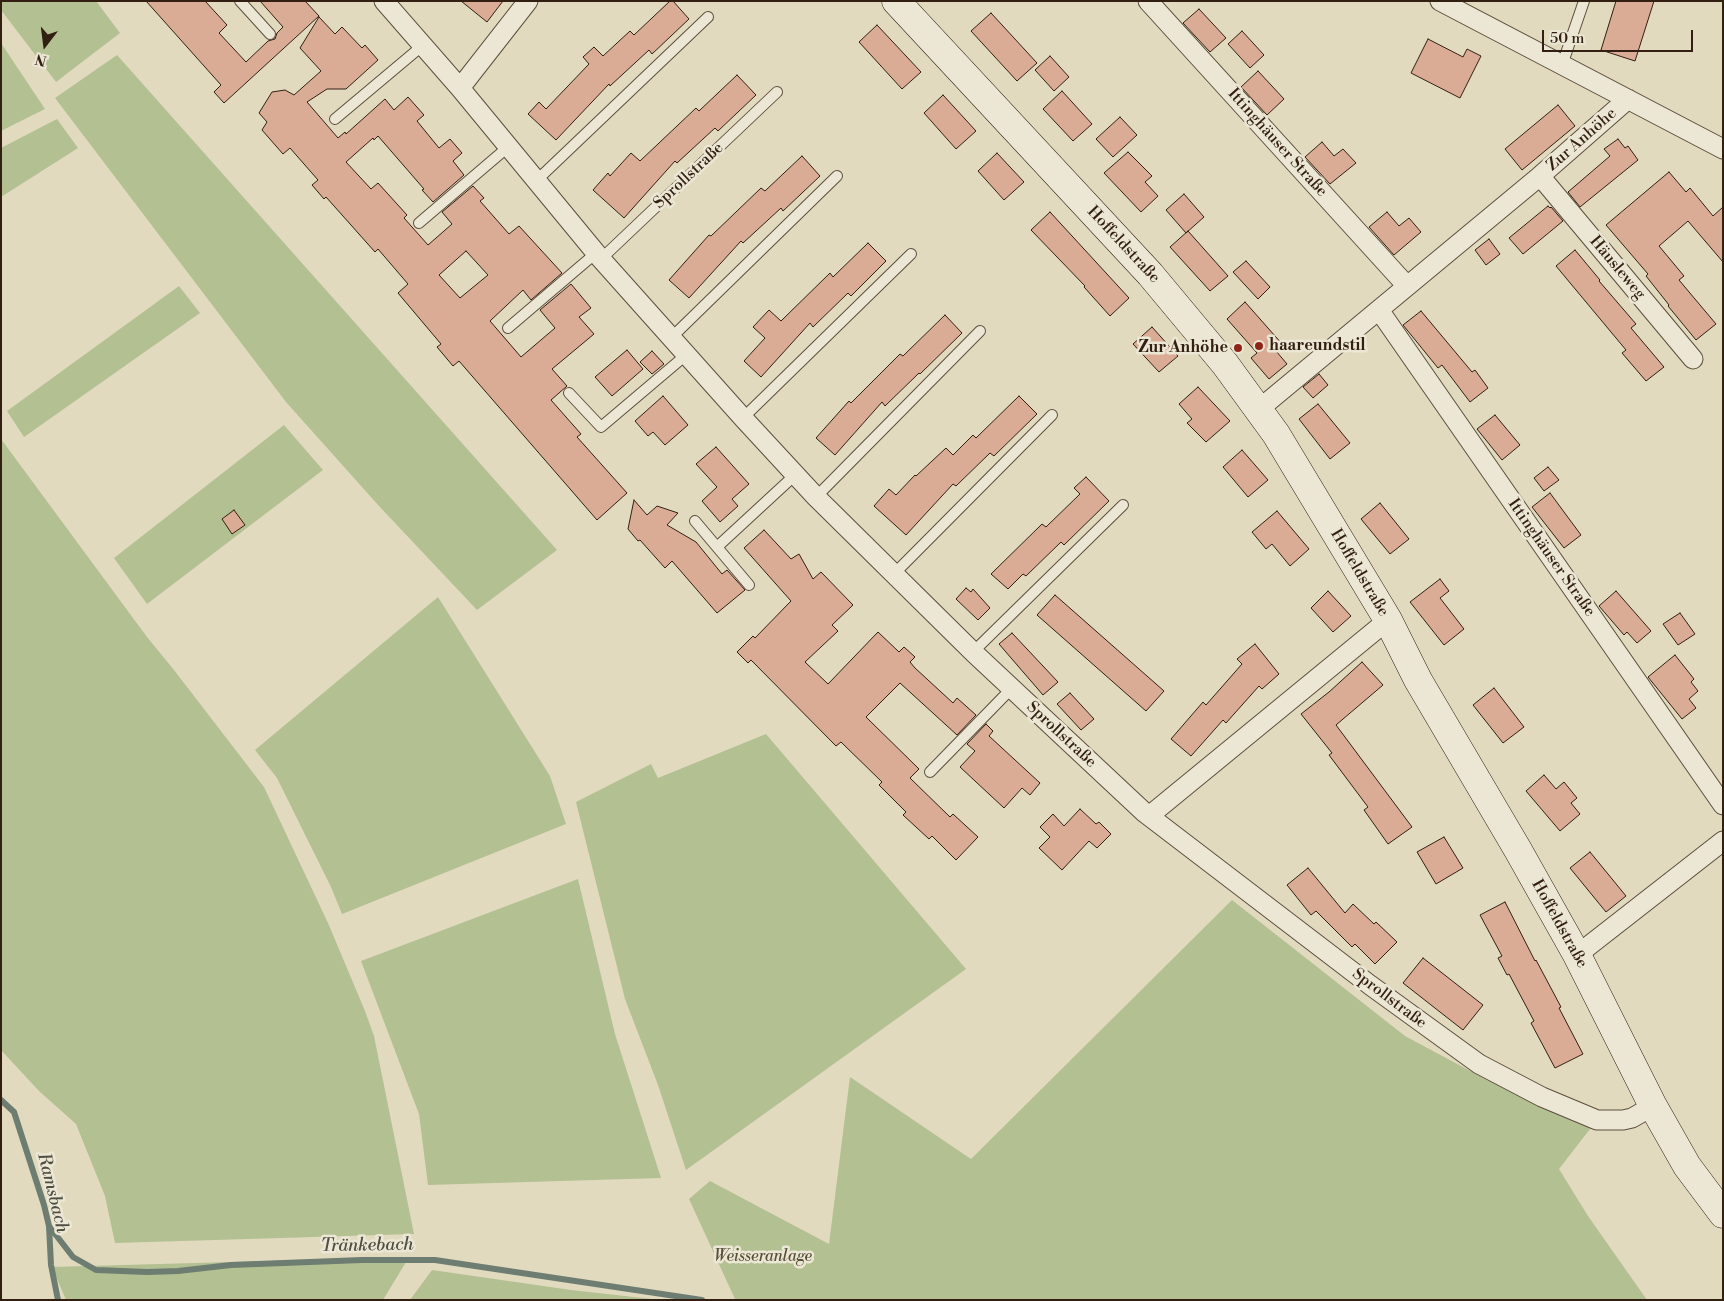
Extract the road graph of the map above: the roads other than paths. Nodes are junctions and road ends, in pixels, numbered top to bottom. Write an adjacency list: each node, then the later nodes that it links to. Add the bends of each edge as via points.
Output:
1 (240, 1): 9 (lane)
2 (384, 1): 10 (street, Sprollstraße)
3 (528, 1): 12 (street)
4 (896, 1): 32 (street, Hoffeldstraße, via 1150,274 1226,364)
5 (1148, 1): 24 (street, Ittinghäuser Straße)
6 (1440, 1): 11 (street)
7 (1584, 1): 11 (lane)
8 (708, 17): 20 (lane)
9 (270, 34)
10 (422, 46): 12 (street, Sprollstraße); 15 (lane)
11 (1562, 65): 14 (street)
12 (460, 88): 16 (street, Sprollstraße)
13 (777, 92): 23 (lane, Sprollstraße)
14 (1628, 100): 17 (street); 19 (street, Zur Anhöhe)
15 (335, 119)
16 (508, 147): 20 (street, Sprollstraße); 21 (lane)
17 (1723, 149)
18 (837, 176): 28 (lane)
19 (1540, 176): 24 (street, Zur Anhöhe); 30 (street, Häusleweg)
20 (536, 181): 23 (street, Sprollstraße)
21 (419, 223)
22 (911, 254): 34 (lane)
23 (598, 256): 26 (lane); 28 (street, Sprollstraße)
24 (1407, 286): 25 (street, Zur Anhöhe)
25 (1379, 310): 32 (street, Zur Anhöhe); 46 (street, Ittinghäuser Straße)
26 (508, 328)
27 (980, 331): 36 (lane)
28 (671, 338): 29 (street, Sprollstraße)
29 (686, 355): 31 (lane, via 600,427); 34 (street, Sprollstraße)
30 (1693, 360)
31 (569, 393)
32 (1258, 410): 42 (street, Hoffeldstraße, via 1276,434)
33 (1052, 415): 40 (lane)
34 (743, 418): 35 (street, Sprollstraße)
35 (795, 475): 36 (street, Sprollstraße); 39 (lane)
36 (816, 497): 40 (street, Sprollstraße)
37 (1123, 505): 43 (lane)
38 (695, 520): 39 (lane)
39 (717, 547): 41 (lane)
40 (894, 574): 43 (street, Sprollstraße)
41 (749, 585)
42 (1388, 620): 47 (street); 49 (street, Hoffeldstraße, via 1418,680)
43 (973, 652): 44 (street, Sprollstraße)
44 (1011, 689): 45 (lane); 47 (street, Sprollstraße)
45 (930, 772)
46 (1723, 805)
47 (1150, 816): 50 (street, Sprollstraße, via 1370,985 1479,1064 1542,1097 1596,1120 1632,1118)
48 (1723, 841): 49 (street)
49 (1577, 955): 50 (street, Hoffeldstraße)
50 (1653, 1106): 51 (street, Hoffeldstraße, via 1687,1166)
51 (1723, 1214)

